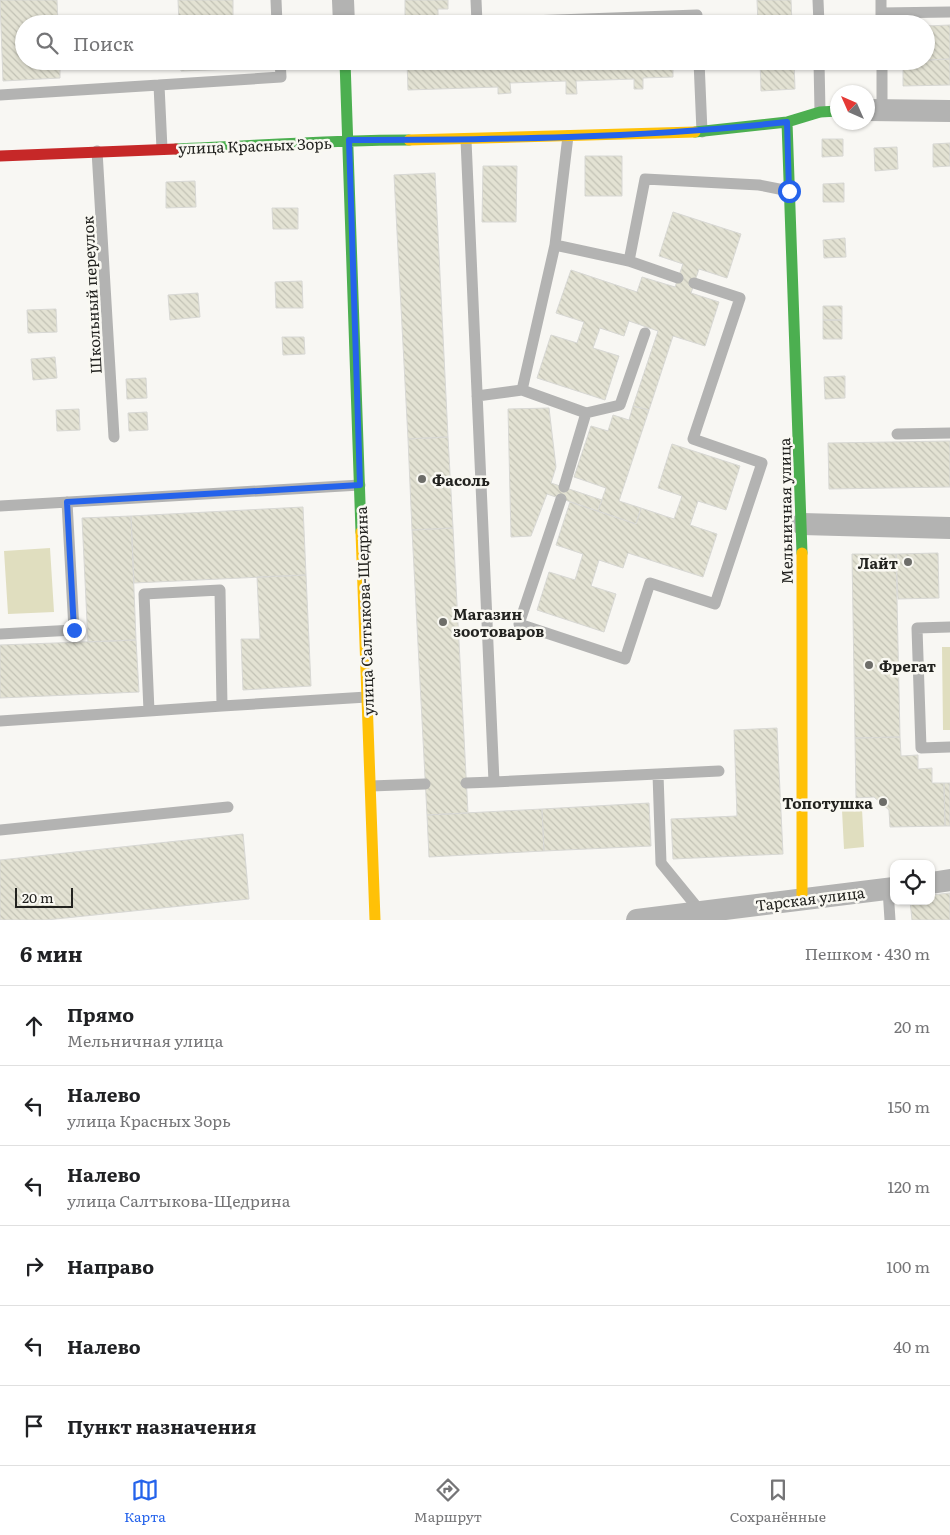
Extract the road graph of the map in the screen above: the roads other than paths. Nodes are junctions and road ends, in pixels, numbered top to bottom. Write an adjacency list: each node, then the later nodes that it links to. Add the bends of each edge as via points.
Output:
1 (276, 0): 7 (lane)
2 (343, 0): 8 (street)
3 (476, 0): 9 (lane)
4 (818, 0): 10 (lane)
5 (881, 0): 11 (lane)
6 (950, 12): 12 (lane)
7 (277, 15)
8 (344, 15)
9 (477, 15)
10 (818, 15)
11 (881, 15)
12 (916, 15)
13 (280, 70): 18 (lane, via 280,77)
14 (345, 70): 27 (street, улица Салтыкова-Щедрина)
15 (699, 70): 25 (lane)
16 (819, 70): 23 (lane)
17 (881, 70): 20 (lane)
18 (160, 85): 19 (lane); 29 (lane)
19 (0, 95)
20 (875, 110): 22 (street)
21 (830, 111): 23 (street, улица Красных Зорь)
22 (950, 111)
23 (820, 112): 24 (street, улица Красных Зорь)
24 (787, 122): 25 (street, улица Красных Зорь); 32 (street, Мельничная улица)
25 (702, 132): 26 (street, улица Красных Зорь)
26 (568, 136): 28 (street, улица Красных Зорь); 33 (lane)
27 (349, 140): 28 (street, улица Красных Зорь); 29 (street, улица Красных Зорь, via 314,144); 44 (street, улица Салтыкова-Щедрина)
28 (466, 140): 39 (lane)
29 (162, 148): 30 (street, улица Красных Зорь)
30 (97, 152): 31 (street, улица Красных Зорь); 43 (lane, Школьный переулок)
31 (0, 156)
32 (789, 191): 34 (lane, via 759,185 645,179); 49 (street, Мельничная улица)
33 (555, 245): 34 (lane); 38 (lane)
34 (629, 262): 35 (lane)
35 (678, 278)
36 (694, 283): 46 (lane, via 740,298 693,440 762,463 715,604 650,583 625,659 519,624)
37 (645, 333): 40 (lane, via 620,405)
38 (522, 390): 39 (lane); 40 (lane)
39 (477, 396): 60 (lane)
40 (586, 413): 45 (lane)
41 (950, 433): 42 (lane)
42 (897, 434)
43 (114, 437)
44 (360, 485): 47 (lane); 53 (street, улица Салтыкова-Щедрина)
45 (564, 487)
46 (561, 499)
47 (67, 502): 48 (lane); 52 (lane, via 74,630)
48 (0, 506)
49 (802, 524): 50 (street); 69 (street, Мельничная улица)
50 (950, 528)
51 (950, 627): 57 (lane, via 917,628 921,748)
52 (0, 634)
53 (368, 697): 54 (lane); 63 (street, улица Салтыкова-Щедрина)
54 (222, 706): 55 (lane); 55 (lane, via 220,590 144,594)
55 (149, 711): 56 (lane)
56 (0, 721)
57 (950, 747)
58 (718, 771): 59 (lane)
59 (658, 774): 60 (lane); 71 (lane, via 661,863)
60 (494, 782): 61 (lane)
61 (466, 783)
62 (426, 784): 63 (lane)
63 (371, 786): 72 (street, улица Салтыкова-Щедрина)
64 (228, 807): 65 (lane)
65 (0, 830)
66 (950, 880): 67 (street)
67 (935, 882)
68 (890, 888): 69 (street, Тарская улица)
69 (802, 900): 71 (street, Тарская улица)
70 (890, 905): 74 (lane)
71 (701, 912): 73 (street, Тарская улица)
72 (375, 920)
73 (637, 920)
74 (890, 920)

